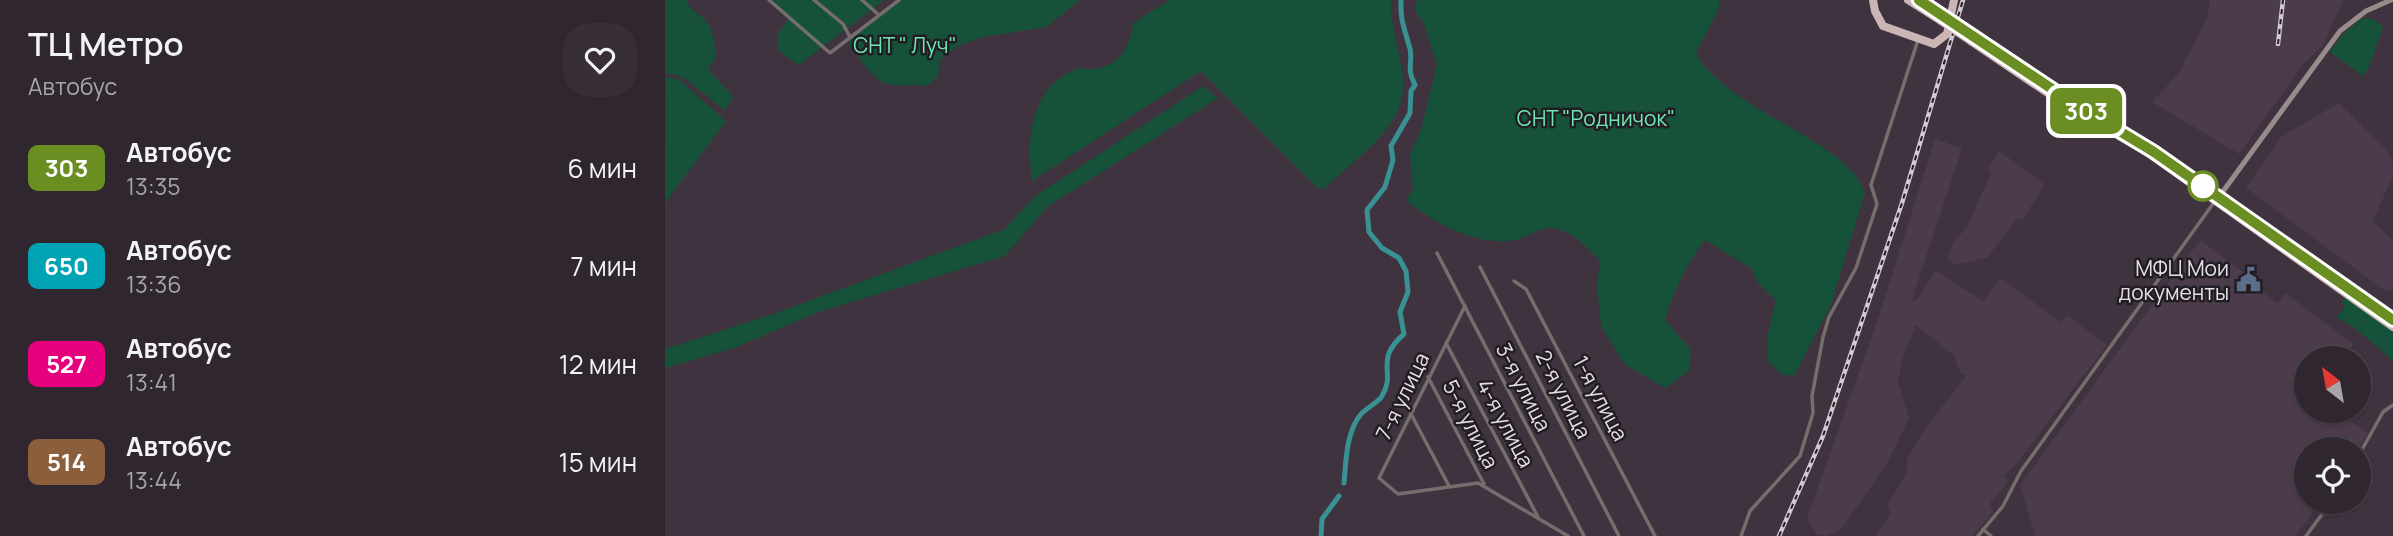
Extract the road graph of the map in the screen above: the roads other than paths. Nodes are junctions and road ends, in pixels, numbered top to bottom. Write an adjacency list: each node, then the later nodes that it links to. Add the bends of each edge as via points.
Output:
1 (769, 0): 12 (street, via 830,52)
2 (814, 0): 12 (street, via 843,24)
3 (862, 0): 10 (street)
4 (899, 0): 10 (street)
5 (1873, 0): 13 (highway, via 1883,26)
6 (1908, 0): 11 (highway)
7 (1919, 0): 11 (highway)
8 (1954, 0): 13 (highway, via 1943,39 1934,44)
9 (2392, 0): 15 (main road, via 2365,11 2340,31)
10 (879, 15): 12 (street)
11 (1943, 18): 14 (highway, bridge)
12 (851, 37)
13 (1918, 40): 36 (street, via 1871,185 1877,204 1856,268 1823,337 1813,413 1800,456 1750,511)
14 (1974, 40): 15 (highway); 15 (highway, via 2067,106)
15 (2217, 199): 20 (highway); 21 (highway); 31 (street)
16 (1437, 253): 19 (street, 3-я улица)
17 (1481, 267): 34 (street, 2-я улица)
18 (1514, 281): 35 (street, 1-я улица, via 1526,289)
19 (1465, 306): 22 (street, 7-я улица); 33 (street, 3-я улица)
20 (2393, 320)
21 (2393, 327)
22 (1446, 343): 23 (street, 7-я улица); 30 (street, 4-я улица)
23 (1429, 377): 25 (street, 7-я улица); 28 (street, 5-я улица)
24 (2393, 405): 26 (street, via 2383,412)
25 (1411, 412): 27 (street); 27 (street, 7-я улица, via 1379,478 1398,494)
26 (2369, 437)
27 (1449, 486): 28 (street)
28 (1485, 486): 30 (street)
29 (2323, 514): 39 (street)
30 (1538, 518): 32 (street)
31 (1983, 529): 37 (street); 38 (street)
32 (1568, 536)
33 (1584, 536)
34 (1619, 536)
35 (1655, 536)
36 (1741, 536)
37 (1978, 536)
38 (1991, 536)
39 (2307, 536)

